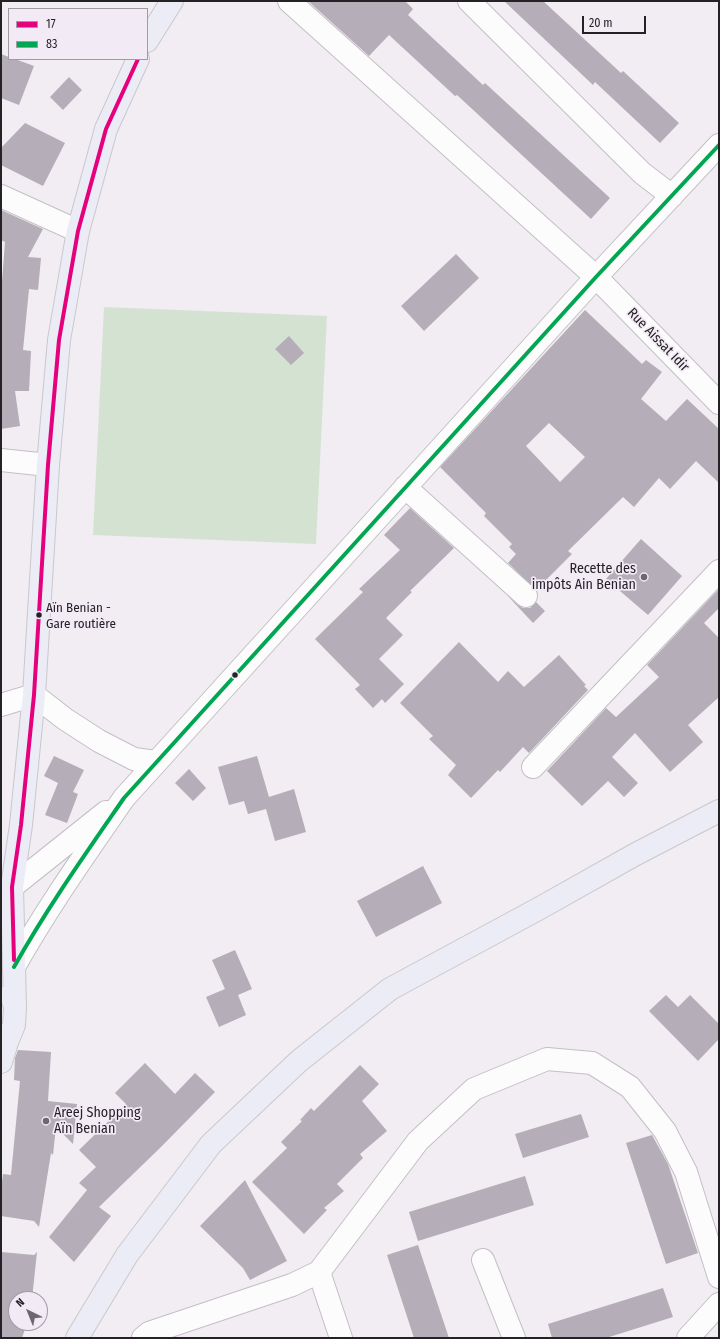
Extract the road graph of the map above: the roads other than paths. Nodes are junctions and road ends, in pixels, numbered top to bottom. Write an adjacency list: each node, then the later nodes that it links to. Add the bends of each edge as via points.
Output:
1 (172, 1): 4 (main road)
2 (289, 1): 10 (street, Rue Aissat Idir)
3 (469, 1): 8 (street, via 642,173)
4 (148, 39)
5 (138, 60): 9 (main road, via 106,129)
6 (719, 145): 8 (street)
7 (1, 196): 9 (street)
8 (672, 196): 10 (street)
9 (78, 231): 13 (main road, via 59,340)
10 (596, 277): 11 (street, Rue Aissat Idir); 14 (street)
11 (719, 403)
12 (1, 460): 13 (street)
13 (48, 466): 17 (main road)
14 (405, 487): 16 (street); 19 (street)
15 (719, 571): 20 (street)
16 (526, 596)
17 (34, 695): 18 (street); 19 (street, via 64,719 99,741 134,759); 25 (main road, via 21,825)
18 (1, 705)
19 (156, 762): 21 (street)
20 (533, 767)
21 (124, 798): 25 (street); 26 (street)
22 (719, 798): 24 (main road)
23 (719, 811): 24 (main road)
24 (686, 827): 32 (main road, via 390,989 299,1061 211,1144 127,1255)
25 (6, 895): 26 (main road)
26 (7, 974): 27 (main road, via 15,1007 14,1025)
27 (3, 1051)
28 (483, 1260): 35 (street)
29 (319, 1272): 30 (street, via 418,1141 474,1089 547,1059 592,1063 630,1087 665,1132 686,1172); 33 (street, via 292,1285 149,1333); 34 (street)
30 (719, 1277)
31 (719, 1304): 36 (street)
32 (77, 1338)
33 (143, 1338)
34 (341, 1338)
35 (514, 1338)
36 (688, 1338)

